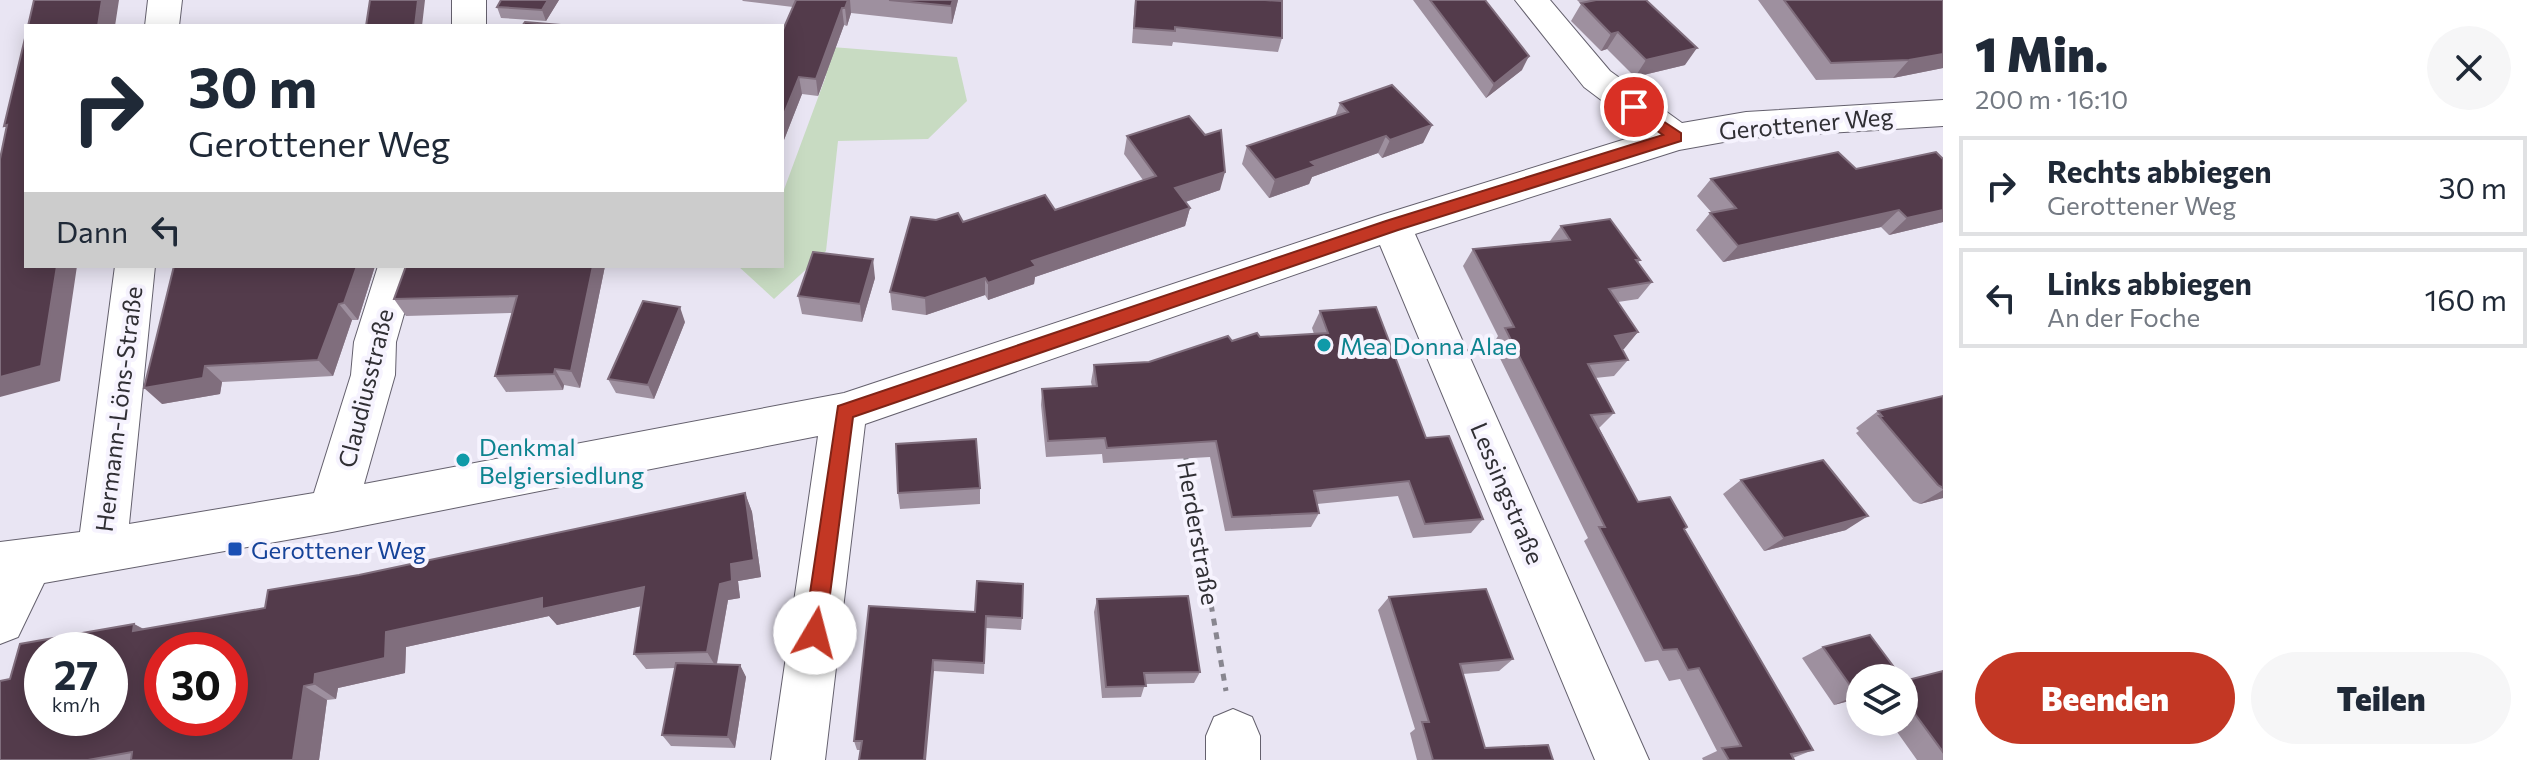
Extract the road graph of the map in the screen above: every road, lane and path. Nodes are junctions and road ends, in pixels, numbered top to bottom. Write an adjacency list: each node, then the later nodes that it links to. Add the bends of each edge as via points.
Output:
1 (165, 0): 4 (street)
2 (469, 0): 5 (street)
3 (1532, 0): 7 (street, via 1597,79)
4 (162, 24)
5 (469, 24)
6 (1943, 113): 7 (street, Gerottener Weg, via 1746,125)
7 (1676, 137): 8 (street, Gerottener Weg)
8 (1392, 226): 11 (street, Gerottener Weg); 19 (street, Lessingstraße)
9 (135, 268): 14 (street, Hermann-Löns-Straße)
10 (399, 268): 13 (street, Claudiusstraße)
11 (844, 412): 13 (street, Gerottener Weg); 18 (street)
12 (1184, 445): 17 (path, Herderstraße)
13 (332, 511): 14 (street, Gerottener Weg)
14 (102, 551): 15 (street, Gerottener Weg)
15 (14, 564): 16 (street)
16 (0, 620)
17 (1233, 748)
18 (798, 760)
19 (1622, 760)

